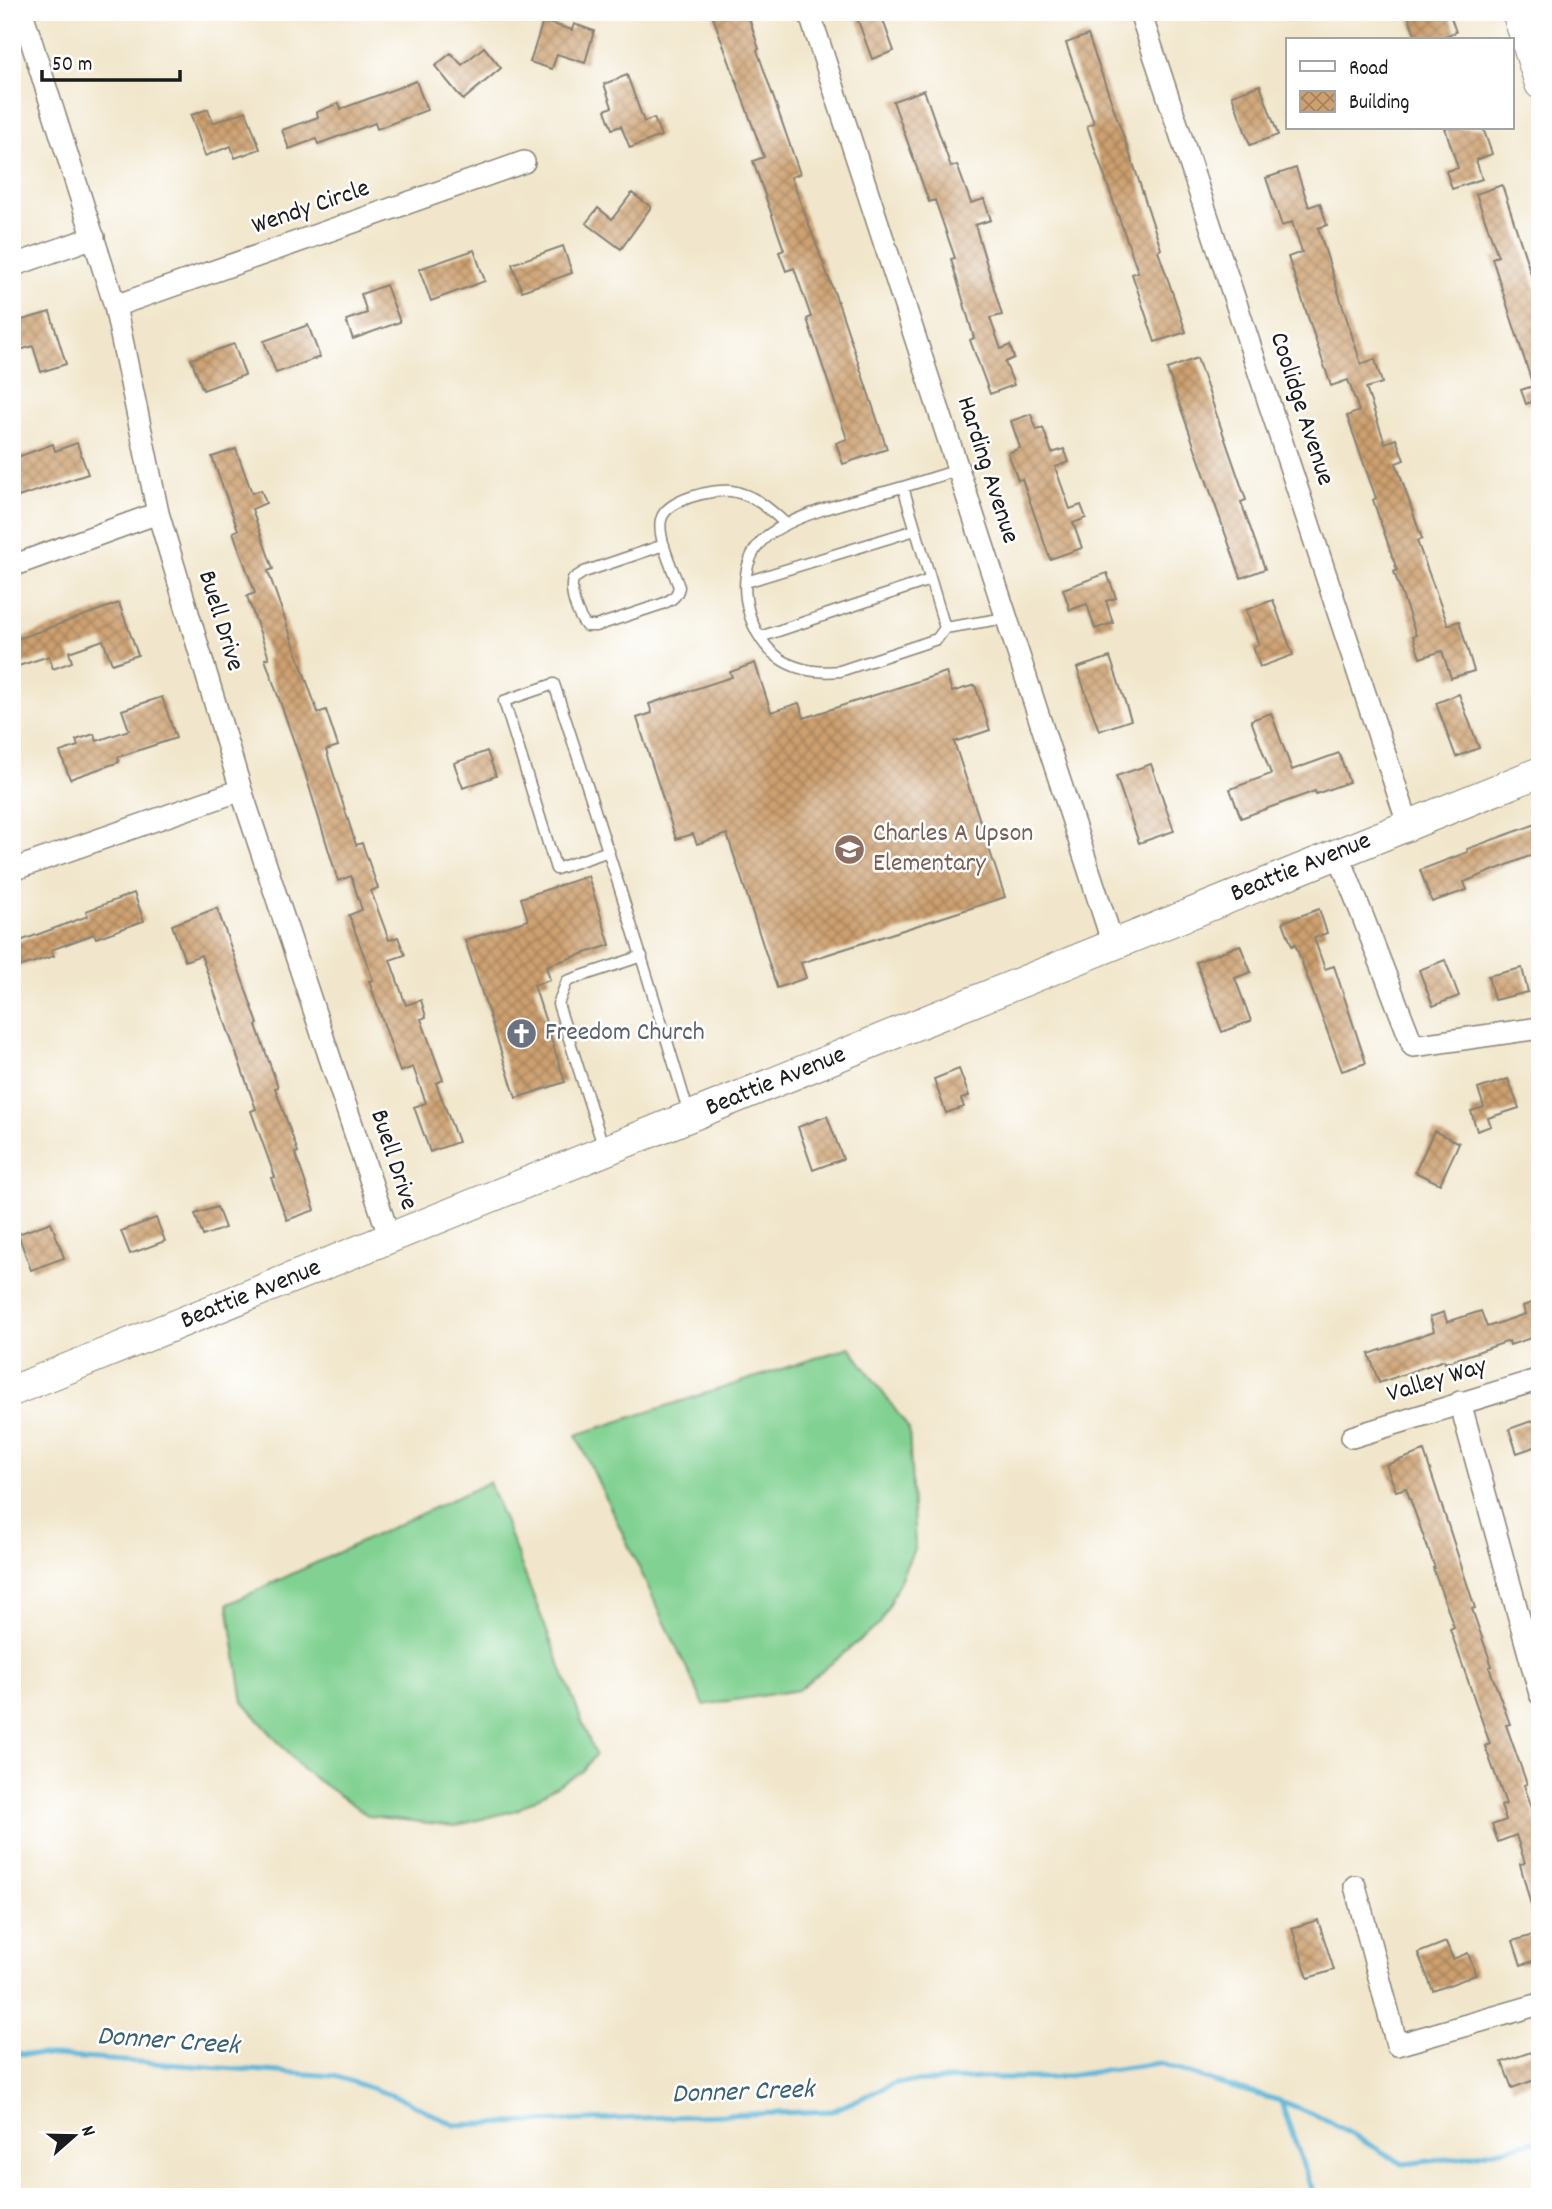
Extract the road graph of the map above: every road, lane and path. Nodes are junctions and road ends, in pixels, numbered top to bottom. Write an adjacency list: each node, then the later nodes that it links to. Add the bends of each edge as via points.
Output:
1 (22, 12): 7 (street, Buell Drive)
2 (809, 12): 10 (street, Harding Avenue)
3 (1140, 12): 24 (street, Coolidge Avenue)
4 (1517, 12): 5 (street)
5 (1540, 84)
6 (524, 162): 9 (street, Wendy Circle)
7 (94, 237): 8 (street); 9 (street, Buell Drive)
8 (12, 266)
9 (116, 306): 12 (street, Buell Drive)
10 (958, 470): 11 (lane); 19 (street, Harding Avenue)
11 (902, 487): 13 (lane); 14 (lane)
12 (158, 513): 16 (street); 23 (street, Buell Drive)
13 (786, 524): 15 (lane, via 753,498 731,491 710,493 672,504 663,512); 18 (lane, via 765,537 750,560)
14 (915, 530): 17 (lane); 18 (lane)
15 (664, 545): 15 (lane, via 679,587 677,594 671,600 586,626 571,590 573,579)
16 (12, 566)
17 (930, 580): 20 (lane); 21 (lane)
18 (746, 582): 21 (lane, via 745,601)
19 (1006, 618): 20 (lane); 28 (street, Harding Avenue)
20 (946, 628): 21 (lane, via 937,639 824,673 804,670 780,658)
21 (760, 637)
22 (1540, 772): 24 (street, Beattie Avenue)
23 (241, 790): 27 (street); 33 (street, Buell Drive)
24 (1408, 824): 26 (street, Beattie Avenue)
25 (609, 851): 25 (lane, via 554,684 504,701 556,869); 29 (lane)
26 (1338, 853): 28 (street, Beattie Avenue); 30 (street, via 1413,1046)
27 (12, 870)
28 (1113, 944): 31 (street, Beattie Avenue)
29 (642, 956): 31 (lane); 32 (lane, via 567,981 558,1004)
30 (1540, 1028)
31 (690, 1117): 32 (street, Beattie Avenue)
32 (604, 1152): 33 (street, Beattie Avenue)
33 (390, 1239): 35 (street, Beattie Avenue)
34 (1540, 1379): 36 (street, Valley Way)
35 (12, 1391)
36 (1460, 1402): 37 (street, Valley Way); 38 (street)
37 (1352, 1437)
38 (1540, 1694)
39 (1355, 1886): 40 (street, via 1397,2045)
40 (1540, 2004)

